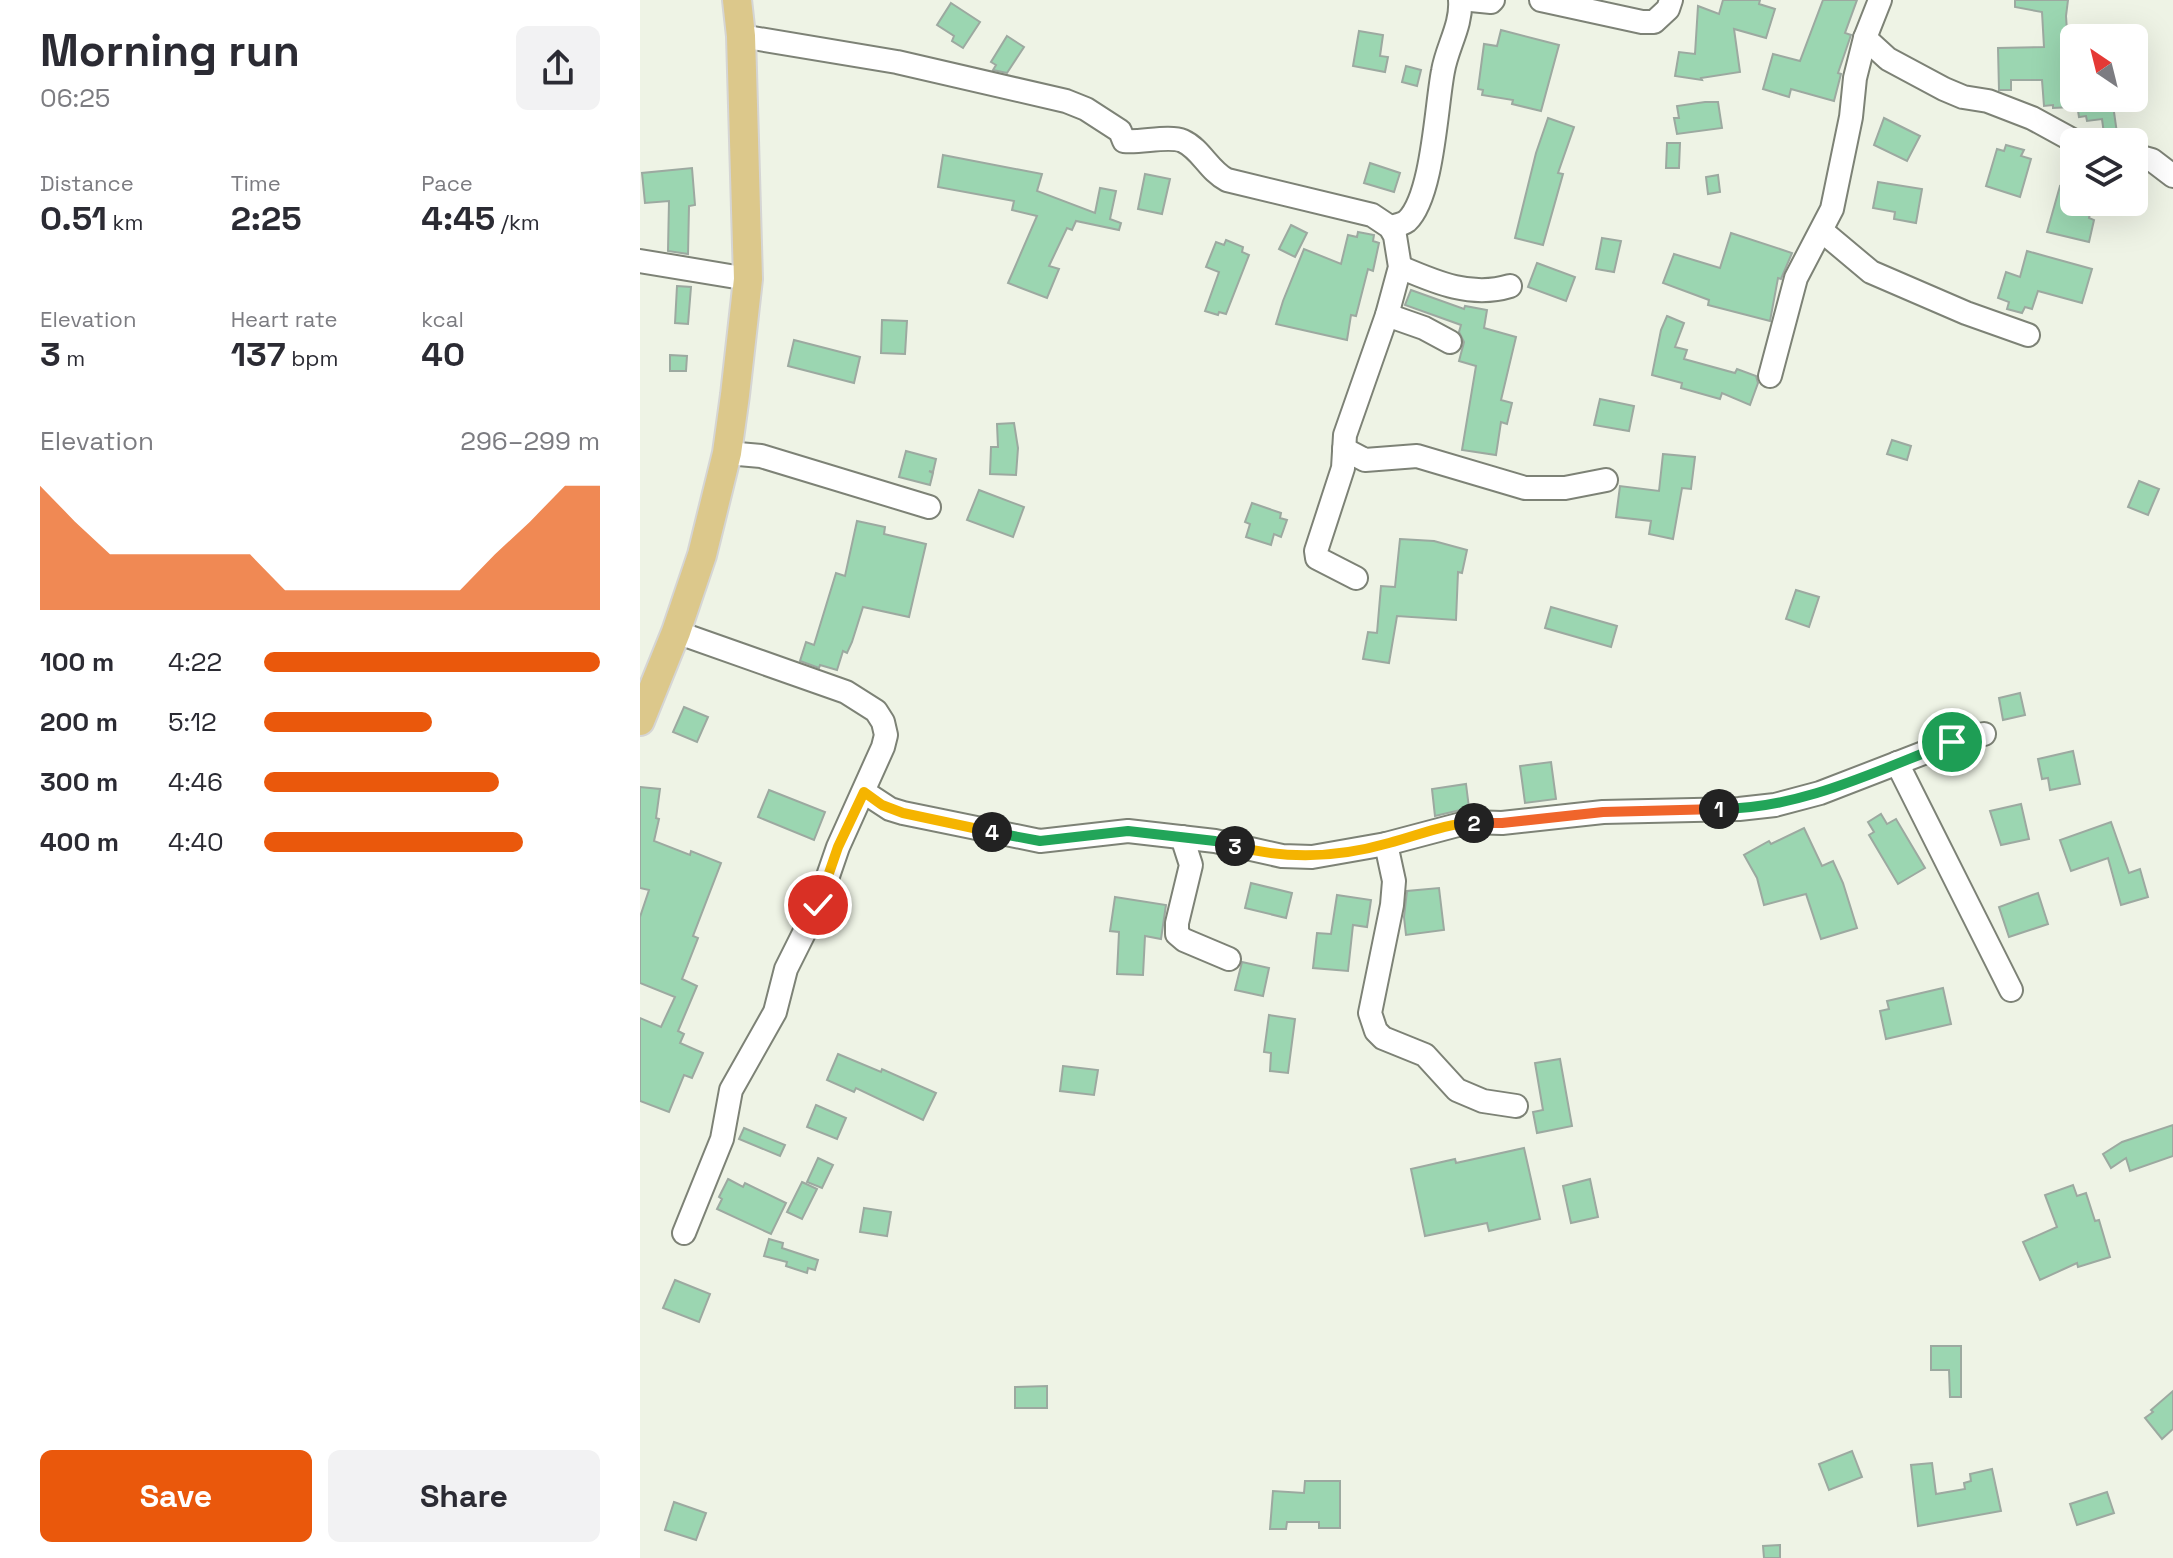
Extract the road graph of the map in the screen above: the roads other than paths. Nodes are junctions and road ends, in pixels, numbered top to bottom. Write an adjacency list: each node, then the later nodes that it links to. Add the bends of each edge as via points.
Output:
1 (737, 0): 8 (main road)
2 (1460, 0): 13 (street, via 1461,16 1443,70 1436,134 1420,197 1406,222)
3 (1471, 0): 4 (street)
4 (1493, 0)
5 (1541, 0): 6 (street, via 1654,22)
6 (1671, 0)
7 (1880, 0): 9 (street)
8 (741, 36): 13 (street, via 897,62 1066,101 1120,131 1124,141 1178,139 1227,180 1372,215); 17 (main road)
9 (1865, 38): 10 (street, via 1888,59 1944,89 1988,101); 14 (street, via 1832,209)
10 (2060, 133)
11 (2148, 159): 12 (street)
12 (2173, 176)
13 (1390, 227): 16 (street)
14 (1822, 231): 20 (street, via 1871,272); 22 (street, via 1796,278)
15 (640, 261): 17 (street)
16 (1400, 267): 18 (street, via 1464,290); 19 (street)
17 (748, 279): 24 (main road)
18 (1510, 286)
19 (1387, 315): 21 (street); 23 (street)
20 (2028, 335)
21 (1450, 342)
22 (1770, 376)
23 (1344, 449): 25 (street, via 1365,460 1417,456 1525,488); 27 (street, via 1343,468 1316,551 1322,563)
24 (727, 453): 26 (street, via 761,456); 28 (main road)
25 (1606, 480)
26 (929, 507)
27 (1356, 578)
28 (676, 632): 29 (main road); 32 (street, via 846,692 876,711 886,735)
29 (640, 721)
30 (1984, 734): 31 (street)
31 (1897, 763): 34 (street, via 1775,805 1469,822); 36 (street)
32 (864, 792): 33 (street, via 903,813 1017,838 1040,841 1128,831); 38 (street, via 786,969 775,1012 731,1090 722,1139)
33 (1182, 837): 34 (street, via 1297,857); 35 (street, via 1191,865 1177,934)
34 (1386, 844): 37 (street, via 1393,893 1371,1023 1383,1038 1425,1055 1447,1083 1468,1097)
35 (1229, 959)
36 (2011, 990)
37 (1516, 1106)
38 (684, 1233)

